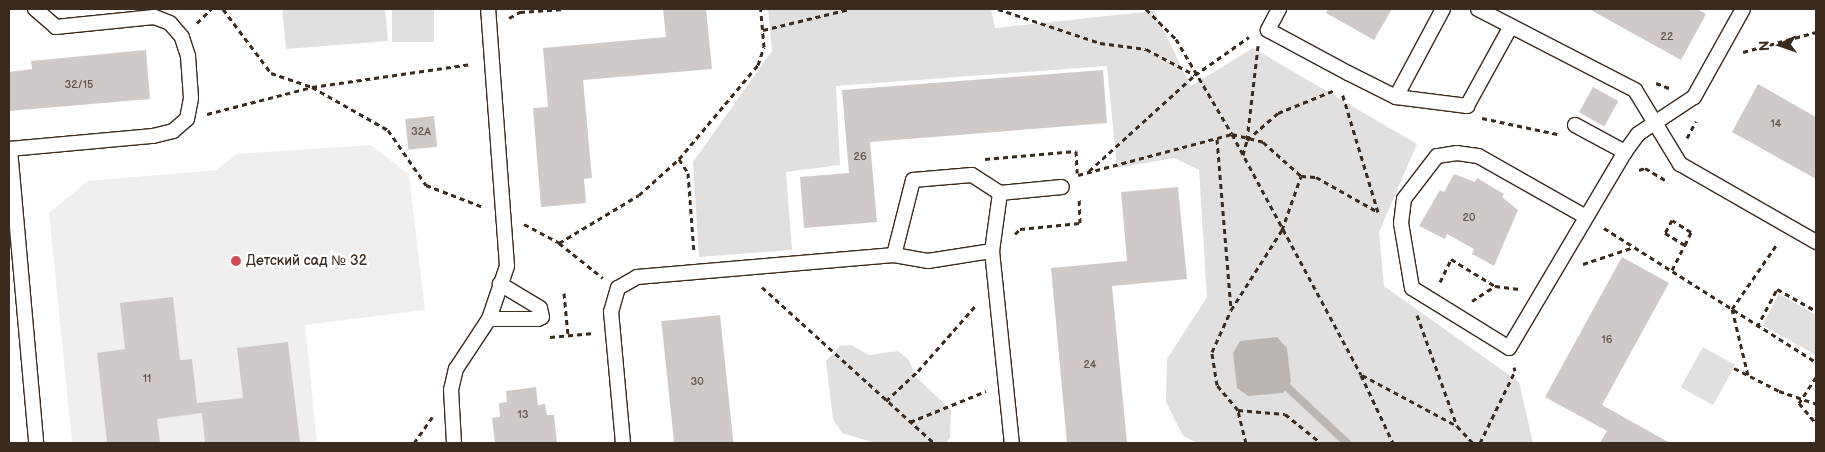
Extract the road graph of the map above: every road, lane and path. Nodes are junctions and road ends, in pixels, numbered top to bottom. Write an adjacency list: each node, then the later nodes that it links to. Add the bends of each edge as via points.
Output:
1 (35, 9): 25 (lane, via 56,27 154,17 170,23 182,37 188,56 191,98)
2 (223, 9): 22 (path, via 271,73)
3 (488, 9): 18 (lane)
4 (761, 9): 13 (path)
5 (850, 9): 13 (path)
6 (998, 9): 19 (path, via 1100,43 1146,49)
7 (1146, 9): 19 (path, via 1176,39)
8 (1279, 9): 23 (lane, via 1268,30)
9 (1443, 9): 23 (lane)
10 (1478, 9): 12 (lane)
11 (1743, 9): 26 (lane, via 1694,97)
12 (1510, 26): 23 (lane, via 1467,106); 26 (lane, via 1635,90)
13 (763, 30): 35 (path, via 764,47 758,65)
14 (1816, 32): 17 (path, via 1735,54)
15 (1242, 40): 19 (path)
16 (1258, 43): 30 (path)
17 (1740, 47)
18 (489, 61): 22 (path); 43 (lane)
19 (1195, 75): 28 (path); 38 (path)
20 (1650, 81): 21 (path, via 1670,89)
21 (1676, 86)
22 (312, 87): 25 (path); 43 (path, via 388,130 426,185)
23 (1396, 97)
24 (1698, 117): 31 (path)
25 (186, 119): 32 (lane, via 173,131 153,136)
26 (1658, 122): 33 (lane, via 1638,134); 36 (lane)
27 (1575, 125): 33 (lane)
28 (1232, 134): 29 (path); 30 (path); 34 (path)
29 (1218, 139): 38 (path); 64 (path)
30 (1248, 140): 34 (path); 40 (path, via 1263,142); 40 (path, via 1278,113 1340,88 1378,212 1316,177)
31 (1686, 142)
32 (9, 149): 85 (lane)
33 (1625, 152): 44 (lane)
34 (1243, 155): 47 (path)
35 (679, 159): 49 (path, via 638,195); 53 (path, via 688,172)
36 (1680, 164): 37 (path, via 1668,183 1645,168); 46 (lane)
37 (1637, 171)
38 (1089, 172): 39 (path)
39 (1078, 176)
40 (1301, 176): 47 (path)
41 (1062, 187): 42 (lane)
42 (1000, 193): 52 (lane); 54 (lane, via 972,175 913,180)
43 (502, 214): 49 (path); 60 (lane, via 507,266)
44 (1586, 217): 61 (lane, via 1509,348); 61 (lane, via 1478,156 1457,152 1438,156 1404,198 1401,223)
45 (1598, 224): 51 (path)
46 (1790, 226): 48 (lane); 63 (path)
47 (1282, 230): 64 (path); 74 (path)
48 (1816, 242)
49 (558, 243): 58 (path)
50 (1685, 245): 50 (path, via 1691,232 1672,220 1665,233); 57 (path)
51 (1635, 247): 55 (path); 57 (path)
52 (992, 251): 54 (lane, via 928,261); 59 (lane)
53 (693, 252)
54 (894, 255): 56 (lane)
55 (1581, 265)
56 (742, 268): 79 (path); 87 (lane, via 638,278 618,288 611,312)
57 (1672, 270): 63 (path)
58 (599, 275)
59 (995, 283): 77 (lane); 79 (path, via 918,371)
60 (500, 284): 66 (lane); 66 (lane, via 540,308 542,317)
61 (1412, 288): 84 (path, via 1417,318)
62 (564, 294): 69 (path)
63 (1732, 309): 67 (path); 75 (path)
64 (1231, 310): 81 (path, via 1212,352 1217,384)
65 (1816, 311): 67 (path, via 1777,289)
66 (489, 319): 86 (lane, via 456,369 451,390)
67 (1757, 327): 71 (path)
68 (599, 332): 69 (path)
69 (568, 335): 70 (path)
70 (541, 338)
71 (1816, 362)
72 (1734, 368): 75 (path)
73 (1515, 371): 94 (path)
74 (1361, 375): 84 (path); 92 (path)
75 (1748, 375): 78 (path)
76 (1816, 377): 78 (path)
77 (1006, 382): 82 (path); 89 (lane)
78 (1802, 399): 80 (path); 83 (path, via 1799,403)
79 (886, 401): 82 (path)
80 (1816, 404)
81 (1238, 410): 90 (path); 91 (path, via 1285,414)
82 (910, 422): 88 (path)
83 (1816, 423)
84 (1457, 426): 93 (path)
85 (36, 443)
86 (454, 443)
87 (623, 443)
88 (934, 443)
89 (1012, 443)
90 (1246, 443)
91 (1321, 443)
92 (1393, 443)
93 (1473, 443)
94 (1480, 443)

